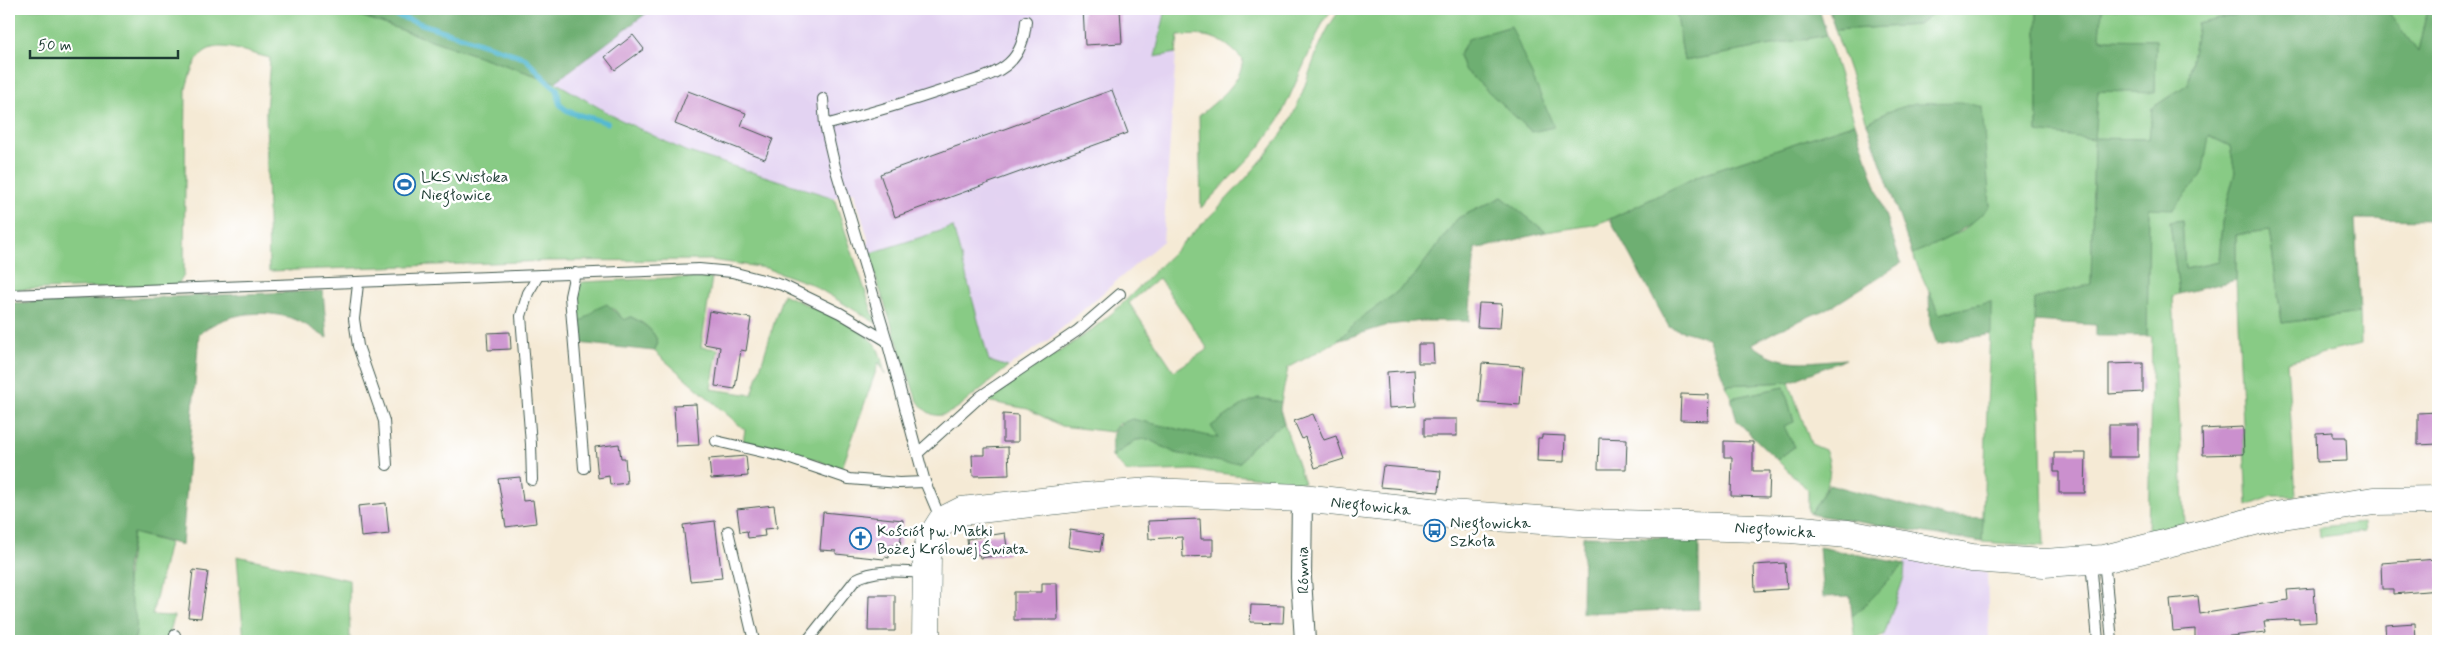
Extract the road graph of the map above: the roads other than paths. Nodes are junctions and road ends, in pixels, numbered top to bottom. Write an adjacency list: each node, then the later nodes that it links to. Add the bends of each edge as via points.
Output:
1 (1026, 21): 3 (lane, via 1022,42 1009,63 981,78)
2 (823, 99): 3 (lane)
3 (825, 125): 9 (lane)
4 (575, 274): 5 (lane); 9 (lane, via 699,269 759,278 805,295); 13 (lane, via 570,296)
5 (538, 276): 6 (lane); 14 (lane, via 528,293 521,316)
6 (358, 284): 8 (lane); 12 (lane, via 354,319 384,421)
7 (1120, 294): 11 (lane, via 1077,331 981,396)
8 (9, 295)
9 (887, 341): 11 (lane)
10 (716, 441): 15 (lane, via 785,457 849,479)
11 (918, 453): 15 (lane)
12 (387, 465)
13 (584, 468)
14 (532, 480)
15 (925, 482): 18 (lane)
16 (1302, 498): 18 (street, Niegłowicka, via 1151,492 974,509 952,514); 20 (street, Niegłowicka, via 1449,514 1585,523 1791,528 1848,534 1972,558 2044,563); 25 (street, Równia, via 1301,578)
17 (2438, 500): 20 (street, Niegłowicka, via 2374,501 2275,516)
18 (942, 521): 21 (street, via 930,540)
19 (728, 531): 22 (lane)
20 (2097, 559): 26 (lane); 27 (lane)
21 (926, 573): 23 (lane, via 866,573 856,579); 24 (street)
22 (754, 641)
23 (807, 641)
24 (926, 641)
25 (1305, 641)
26 (2098, 641)
27 (2112, 641)

